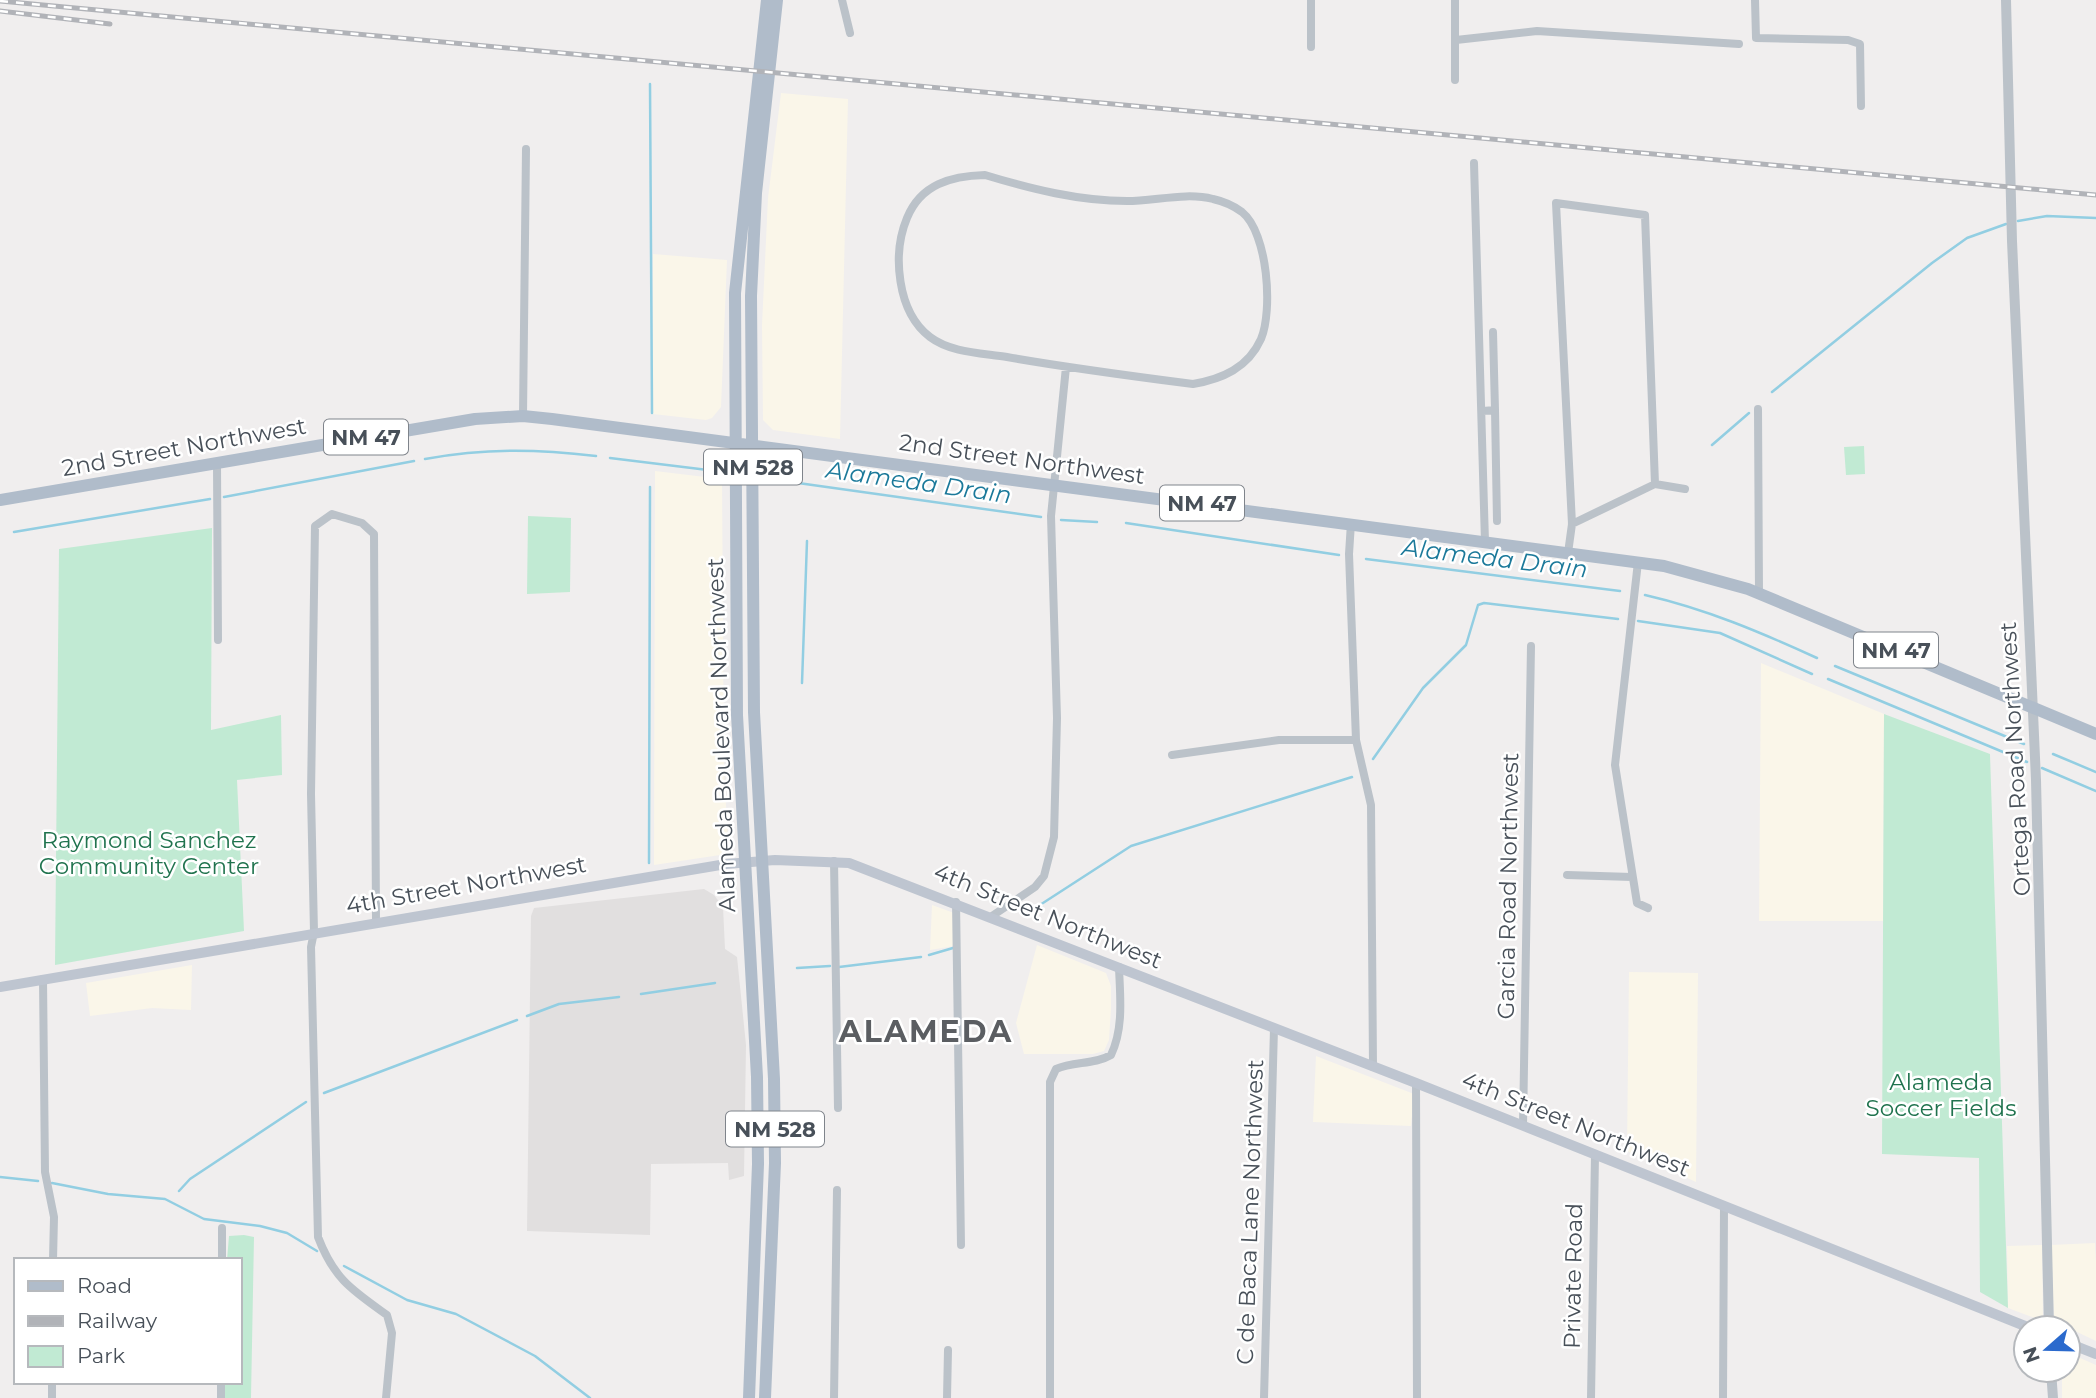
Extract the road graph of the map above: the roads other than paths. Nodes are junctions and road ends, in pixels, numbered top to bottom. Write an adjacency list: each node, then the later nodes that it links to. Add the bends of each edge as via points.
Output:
1 (767, 0): 12 (main road, NM 528)
2 (777, 0): 12 (main road, NM 528)
3 (842, 0): 8 (street)
4 (1311, 0): 11 (street)
5 (1455, 0): 9 (street)
6 (1755, 0): 14 (street, via 1756,38 1860,44)
7 (2006, 0): 39 (street, Ortega Road Northwest)
8 (850, 33)
9 (1456, 40): 10 (street, via 1537,31); 13 (street)
10 (1739, 44)
11 (1311, 47)
12 (764, 73): 23 (main road, Alameda Boulevard Northwest / NM 528, via 734,293); 24 (main road, Alameda Boulevard Northwest / NM 528, via 751,296)
13 (1455, 80)
14 (1861, 106)
15 (526, 149): 22 (street)
16 (1474, 163): 21 (street)
17 (1493, 332): 20 (street)
18 (1066, 367): 18 (street, via 1193,384 1215,380 1238,368 1255,352 1264,333 1267,290 1263,251 1244,213 1211,198 1083,198 985,175 961,176 930,187 908,217 901,240 901,278 916,322 950,347); 26 (street)
19 (1758, 409): 36 (street)
20 (1495, 410): 21 (street); 30 (street)
21 (1483, 411): 33 (street)
22 (523, 416): 23 (main road, 2nd Street Northwest / NM 47); 25 (main road, 2nd Street Northwest / NM 47, via 475,419)
23 (734, 443): 24 (main road, 2nd Street Northwest / NM 47); 45 (main road, Alameda Boulevard Northwest / NM 528, via 737,715)
24 (753, 446): 26 (main road, 2nd Street Northwest / NM 47); 44 (main road, Alameda Boulevard Northwest / NM 528, via 754,712)
25 (217, 463): 29 (main road, 2nd Street Northwest / NM 47); 37 (street)
26 (1053, 483): 31 (main road, 2nd Street Northwest / NM 47); 50 (street, via 1055,837 1044,876)
27 (1655, 484): 28 (street); 32 (street); 32 (street, via 1645,215 1556,203)
28 (1685, 489)
29 (0, 500)
30 (1497, 521)
31 (1351, 523): 33 (main road, 2nd Street Northwest / NM 47); 41 (street)
32 (1572, 524): 34 (street)
33 (1485, 542): 34 (main road, 2nd Street Northwest / NM 47)
34 (1568, 553): 35 (main road, 2nd Street Northwest / NM 47)
35 (1638, 562): 36 (main road, 2nd Street Northwest / NM 47); 47 (street, via 1615,765)
36 (1759, 593): 39 (main road, 2nd Street Northwest / NM 47)
37 (218, 640)
38 (1531, 646): 60 (street, Garcia Road Northwest)
39 (2031, 708): 40 (main road, 2nd Street Northwest / NM 47); 68 (street, Ortega Road Northwest, via 2040,889)
40 (2096, 734)
41 (1356, 740): 42 (street, via 1279,740); 57 (street, via 1370,805)
42 (1172, 755)
43 (834, 860): 44 (main road, 4th Street Northwest); 48 (main road, 4th Street Northwest); 59 (street)
44 (761, 861): 45 (main road, 4th Street Northwest); 73 (main road, Alameda Boulevard Northwest / NM 528, via 775,1079)
45 (745, 862): 51 (main road, 4th Street Northwest); 72 (main road, Alameda Boulevard Northwest / NM 528, via 757,1102)
46 (1567, 876): 47 (street)
47 (1632, 877): 49 (street, via 1637,903)
48 (956, 902): 50 (main road, 4th Street Northwest); 65 (street)
49 (1648, 908)
50 (992, 916): 53 (main road, 4th Street Northwest)
51 (376, 922): 52 (main road, 4th Street Northwest); 52 (street, via 374,534 362,523 332,514 316,526 311,794)
52 (314, 932): 54 (main road, 4th Street Northwest); 71 (street, via 318,1237 338,1277 387,1315 392,1333)
53 (1119, 967): 56 (main road, 4th Street Northwest); 76 (street, via 1120,1017 1111,1055 1094,1062 1069,1063 1056,1069 1050,1082)
54 (43, 979): 55 (main road, 4th Street Northwest); 66 (street, via 45,1172 54,1217)
55 (0, 987)
56 (1274, 1028): 57 (main road, 4th Street Northwest); 77 (street, C de Baca Lane Northwest)
57 (1373, 1067): 58 (main road, 4th Street Northwest)
58 (1416, 1083): 60 (main road, 4th Street Northwest); 78 (street)
59 (838, 1108)
60 (1523, 1126): 61 (main road, 4th Street Northwest)
61 (1595, 1155): 63 (main road, 4th Street Northwest); 79 (street, Private Road)
62 (837, 1190): 74 (street)
63 (1724, 1206): 69 (main road, 4th Street Northwest); 80 (street)
64 (222, 1228): 67 (street)
65 (961, 1245)
66 (53, 1258)
67 (222, 1258)
68 (2049, 1314)
69 (2012, 1320)
70 (948, 1350): 75 (street)
71 (386, 1398)
72 (749, 1398)
73 (765, 1398)
74 (834, 1398)
75 (947, 1398)
76 (1050, 1398)
77 (1264, 1398)
78 (1417, 1398)
79 (1591, 1398)
80 (1723, 1398)

